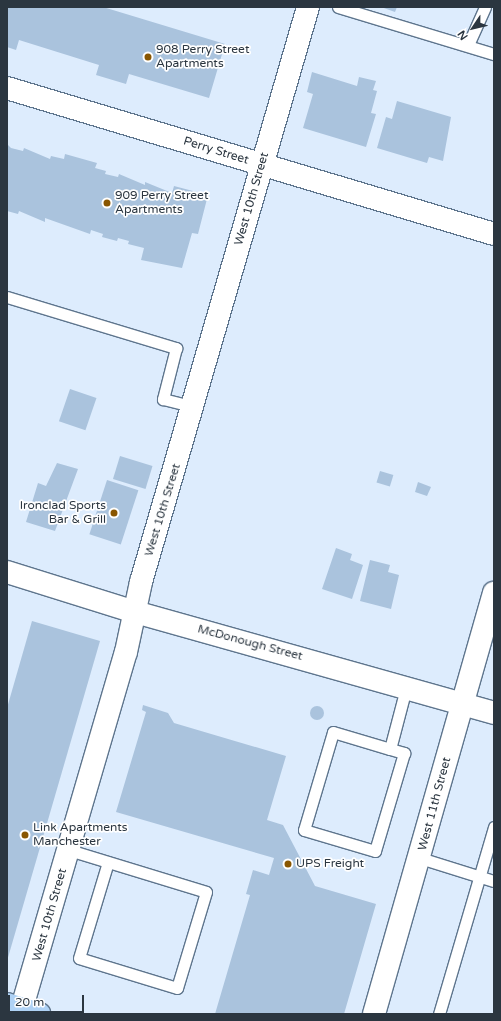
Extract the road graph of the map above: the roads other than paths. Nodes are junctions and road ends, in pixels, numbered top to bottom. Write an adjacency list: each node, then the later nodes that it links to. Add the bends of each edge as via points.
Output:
1 (308, 7): 7 (street, West 10th Street)
2 (338, 7): 4 (lane)
3 (485, 7): 4 (lane)
4 (468, 45): 5 (lane)
5 (494, 54)
6 (7, 88): 7 (street, Perry Street)
7 (262, 165): 8 (street, Perry Street); 10 (street, West 10th Street)
8 (494, 234)
9 (7, 297): 10 (lane, via 176,348 163,399)
10 (194, 407): 13 (street, West 10th Street)
11 (7, 572): 13 (street, McDonough Street)
12 (494, 593): 15 (street, West 11th Street)
13 (135, 612): 14 (street, McDonough Street); 19 (street, West 10th Street)
14 (406, 688): 15 (street, McDonough Street); 17 (lane)
15 (462, 704): 16 (street, McDonough Street); 20 (street, West 11th Street)
16 (494, 713)
17 (390, 749): 17 (lane, via 333,732 304,830 375,851 404,753)
18 (494, 827): 22 (lane)
19 (69, 850): 21 (lane); 24 (street, West 10th Street)
20 (420, 858): 22 (lane); 25 (street, West 11th Street)
21 (108, 862): 21 (lane, via 206,892 177,988 79,958)
22 (478, 876): 23 (lane); 26 (lane)
23 (494, 881)
24 (22, 1010)
25 (374, 1014)
26 (439, 1014)

